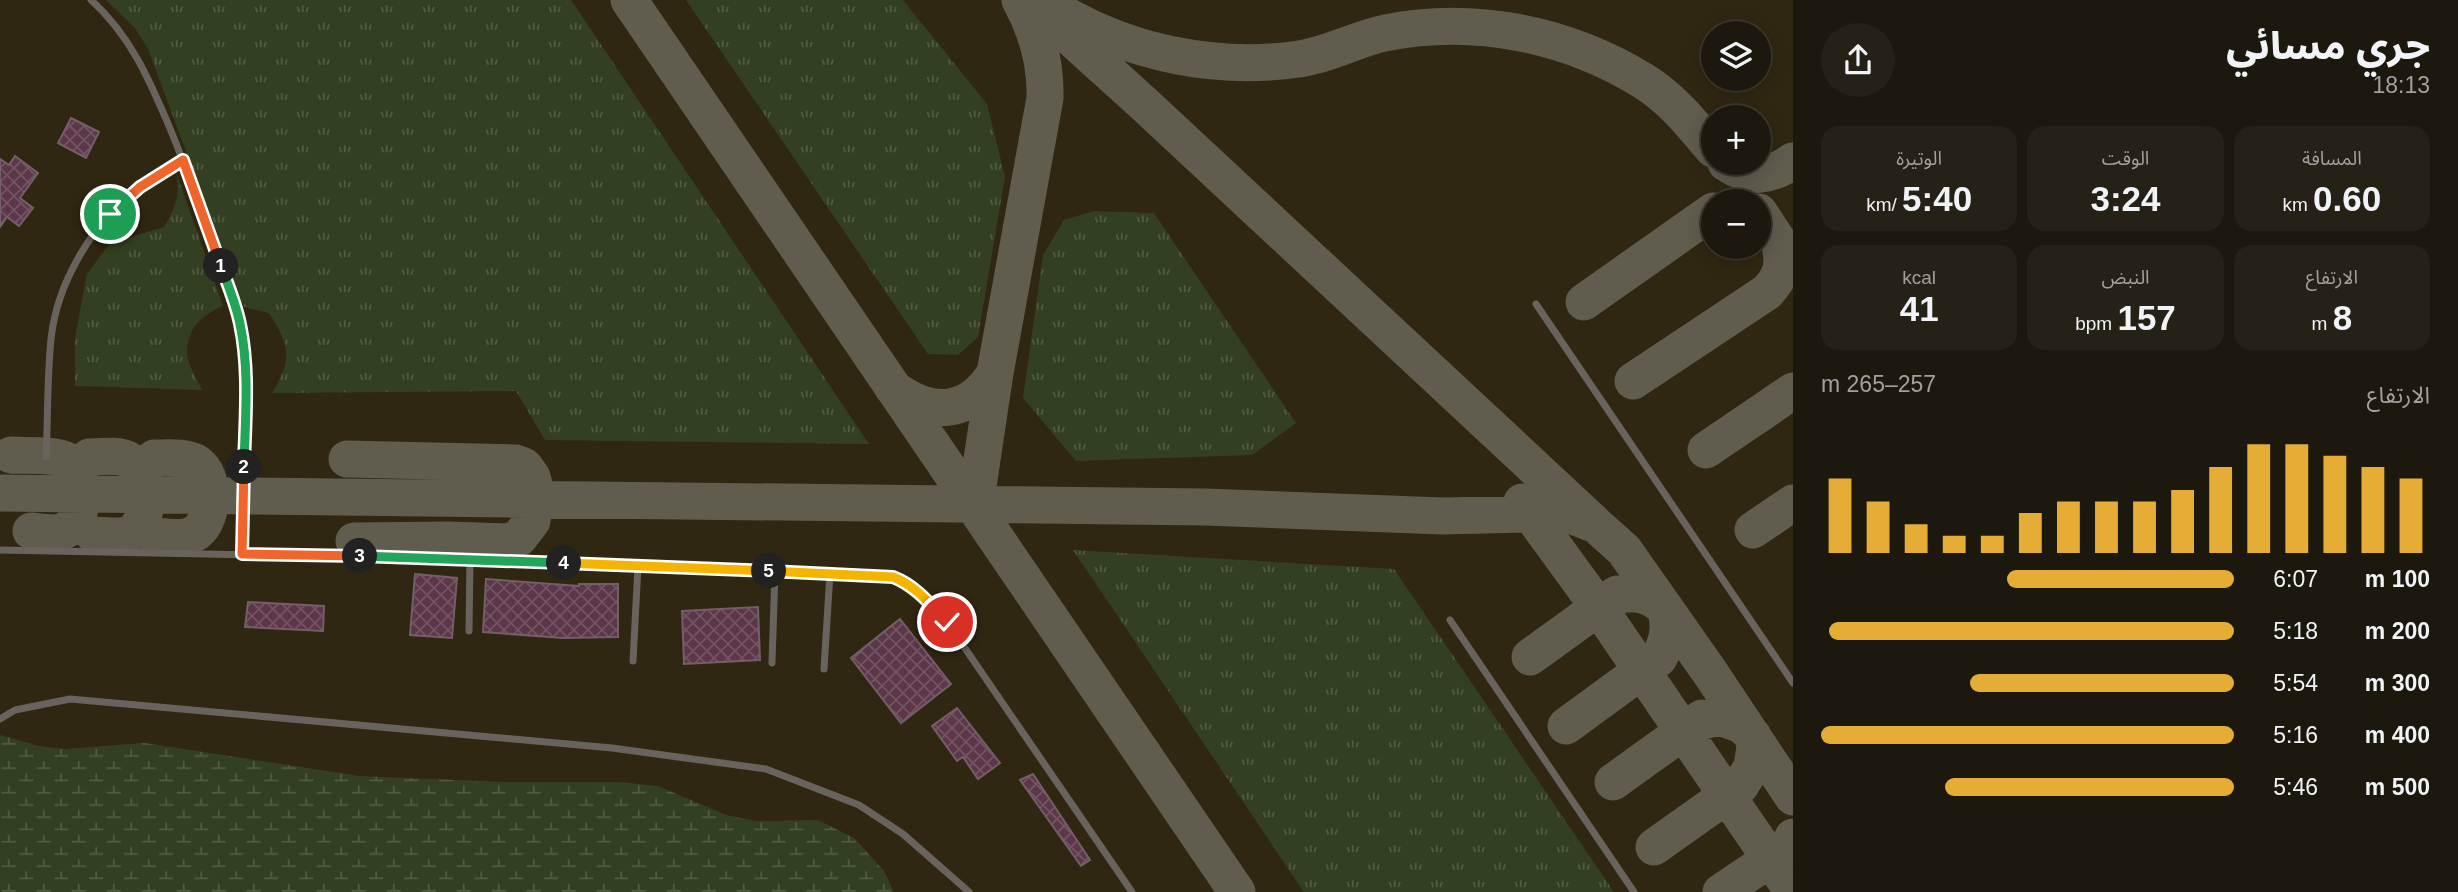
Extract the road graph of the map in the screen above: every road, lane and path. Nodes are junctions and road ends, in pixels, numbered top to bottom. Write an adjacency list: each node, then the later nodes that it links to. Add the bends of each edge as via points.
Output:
1 (91, 0): 2 (lane, via 136,55)
2 (183, 160): 4 (lane, via 124,200 97,229 74,269 51,337); 6 (lane, via 234,302 244,347)
3 (1536, 304): 16 (lane)
4 (46, 457)
5 (0, 550): 6 (lane)
6 (242, 554): 7 (lane)
7 (470, 559): 8 (lane); 12 (lane)
8 (638, 566): 9 (lane); 13 (lane)
9 (775, 571): 10 (lane); 14 (lane)
10 (830, 573): 15 (lane); 19 (lane, via 893,577 920,593 947,622)
11 (1450, 620): 20 (lane)
12 (469, 631)
13 (633, 662)
14 (772, 663)
15 (824, 669)
16 (1793, 683)
17 (0, 719): 18 (lane, via 15,710 70,699 612,748 766,769 859,805 903,834)
18 (969, 892)
19 (1132, 892)
20 (1634, 892)

